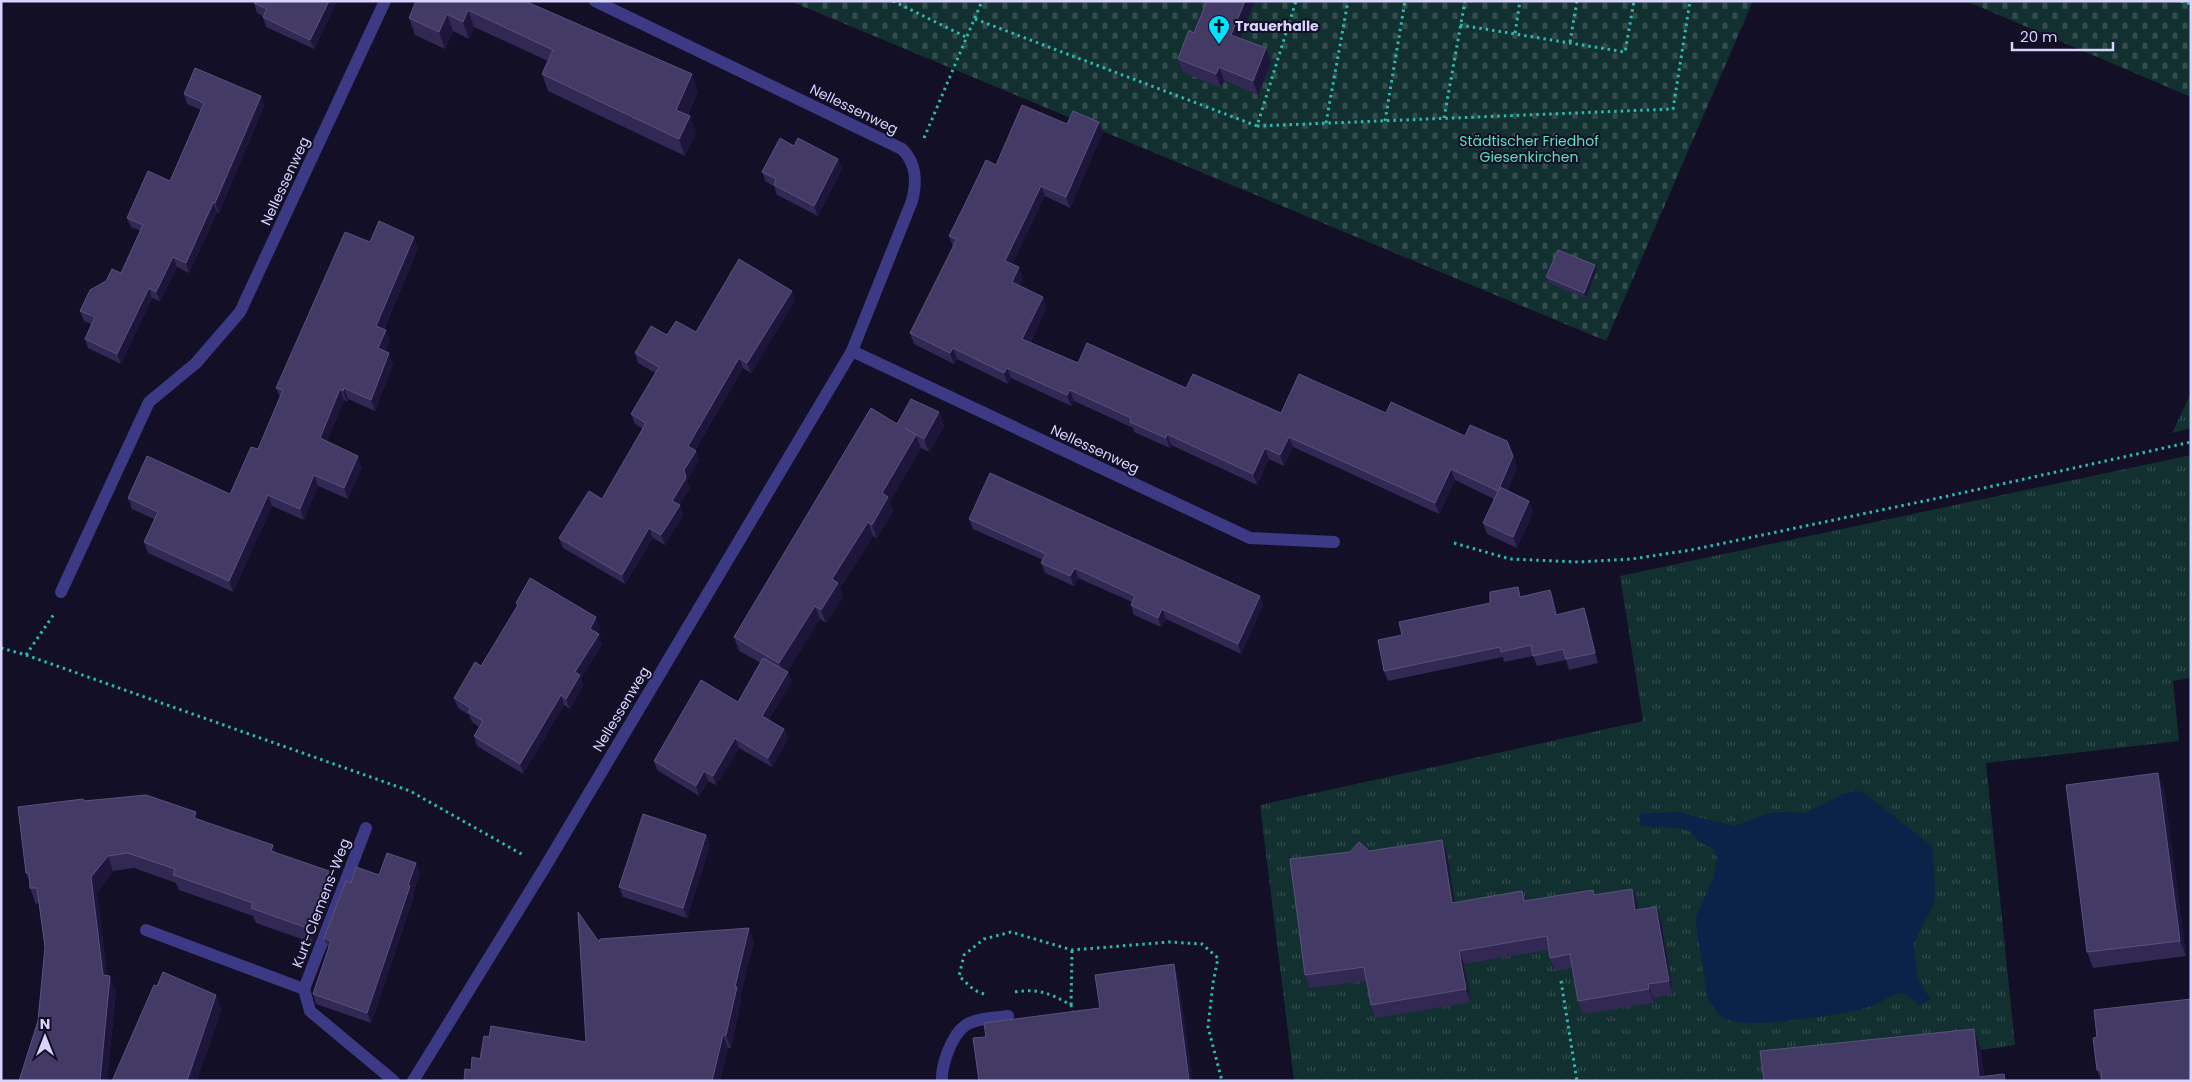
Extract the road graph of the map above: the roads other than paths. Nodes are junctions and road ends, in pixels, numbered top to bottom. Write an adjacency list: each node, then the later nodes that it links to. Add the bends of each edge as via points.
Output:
1 (385, 1): 5 (street, Nellessenweg, via 240,312 196,363 149,402)
2 (595, 1): 3 (street, Nellessenweg, via 902,149 909,156 916,183 912,201)
3 (852, 351): 4 (street, Nellessenweg, via 1250,538); 11 (street, Nellessenweg, via 546,868)
4 (1334, 542)
5 (61, 592)
6 (366, 828): 8 (street, Kurt-Clemens-Weg)
7 (146, 930): 8 (street, Kurt-Clemens-Weg)
8 (304, 989): 10 (street, Kurt-Clemens-Weg, via 310,1010)
9 (1008, 1016): 12 (street, via 966,1025 952,1042 941,1071)
10 (394, 1081)
11 (413, 1081)
12 (942, 1081)

